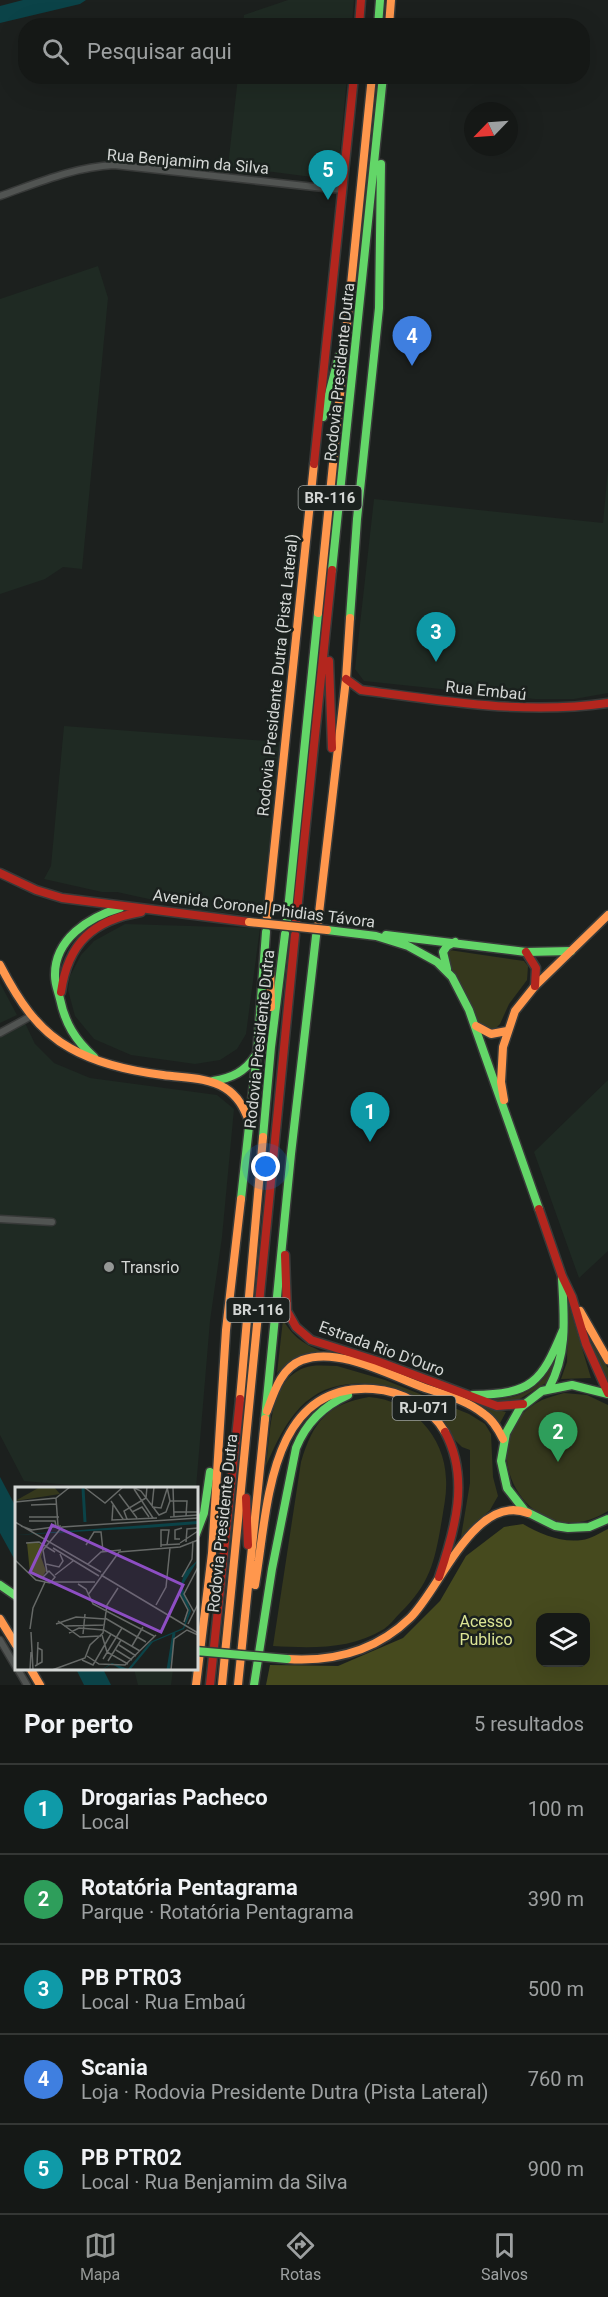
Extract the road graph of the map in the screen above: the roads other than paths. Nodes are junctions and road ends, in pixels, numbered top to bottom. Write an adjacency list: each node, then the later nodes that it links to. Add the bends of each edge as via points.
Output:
1 (361, 0): 4 (main road)
2 (380, 0): 5 (main road)
3 (391, 0): 6 (main road)
4 (360, 18)
5 (379, 18)
6 (390, 18)
7 (353, 84): 11 (main road, Rodovia Presidente Dutra (Pista Lateral) / BR-116)
8 (371, 84): 13 (main road, Rodovia Presidente Dutra / BR-116)
9 (383, 84): 10 (main road, Rodovia Presidente Dutra / BR-116)
10 (380, 116): 15 (main road, Rodovia Presidente Dutra / BR-116); 16 (main road, BR-116, via 378,308)
11 (342, 190): 12 (street, Rua Benjamim da Silva, via 114,165 70,172); 14 (main road, Rodovia Presidente Dutra (Pista Lateral) / BR-116)
12 (0, 196)
13 (347, 324): 14 (main road); 15 (main road, Rodovia Presidente Dutra / BR-116, via 292,921)
14 (313, 454): 25 (main road, Rodovia Presidente Dutra (Pista Lateral) / BR-116)
15 (328, 627): 20 (main road)
16 (346, 679): 17 (main road, Rua Embaú); 19 (main road, BR-116)
17 (361, 690): 18 (main road, Rua Embaú, via 527,709 570,709); 19 (main road)
18 (608, 703)
19 (342, 705): 20 (main road, BR-116)
20 (333, 784): 26 (main road, BR-116)
21 (0, 873): 22 (main road, Avenida Coronel Phidias Távora, via 62,898)
22 (131, 907): 23 (main road, Avenida Coronel Phidias Távora); 37 (main road, via 99,915 68,939 56,971)
23 (156, 911): 28 (main road, Avenida Coronel Phidias Távora, bridge); 37 (main road, via 107,920 80,939 65,969)
24 (608, 915): 32 (main road)
25 (268, 919)
26 (318, 922)
27 (285, 934): 42 (main road, Rodovia Presidente Dutra / BR-116)
28 (374, 934): 31 (main road); 35 (main road, Avenida Coronel Phidias Távora, via 416,950)
29 (295, 935): 54 (main road, Rodovia Presidente Dutra / BR-116)
30 (316, 936): 50 (main road, BR-116)
31 (455, 942): 33 (main road); 35 (main road, via 446,945 442,954)
32 (571, 951): 33 (main road); 36 (main road)
33 (526, 952): 36 (main road, via 537,972)
34 (0, 965): 38 (main road)
35 (449, 973): 39 (main road, Avenida Coronel Phidias Távora)
36 (535, 986): 40 (main road, via 515,1011)
37 (61, 1007): 44 (main road, via 73,1034)
38 (31, 1016): 41 (street); 44 (main road, via 61,1043)
39 (474, 1023): 40 (main road, via 491,1035); 46 (main road, Avenida Coronel Phidias Távora)
40 (507, 1030): 46 (main road, via 501,1082)
41 (0, 1033)
42 (271, 1047): 43 (main road, BR-116, via 268,933); 84 (main road, Rodovia Presidente Dutra / BR-116, via 246,1345)
43 (256, 1054): 45 (main road, via 239,1074); 47 (main road, BR-116)
44 (98, 1062): 45 (main road, via 125,1070)
45 (209, 1081): 47 (main road, via 236,1096)
46 (507, 1118): 51 (main road, Avenida Coronel Phidias Távora)
47 (249, 1121): 62 (main road, BR-116)
48 (0, 1219): 49 (street)
49 (52, 1222)
50 (284, 1229): 59 (main road, Estrada Rio D'Ouro, via 286,1304 291,1320 302,1334 321,1345); 61 (main road, BR-116)
51 (562, 1276): 52 (main road, Avenida Coronel Phidias Távora); 53 (main road, Avenida Coronel Phidias Távora)
52 (572, 1297): 55 (main road); 58 (main road, Avenida Coronel Phidias Távora, via 586,1344)
53 (563, 1330): 57 (main road, Avenida Coronel Phidias Távora, via 560,1369); 59 (main road, via 551,1360 534,1383 508,1394)
54 (254, 1348): 67 (main road, via 255,1385 246,1491); 85 (main road, Rodovia Presidente Dutra / BR-116)
55 (608, 1360)
56 (368, 1388): 68 (main road, RJ-071, via 418,1403 436,1419 453,1450 459,1483 450,1540); 72 (main road, RJ-071, via 319,1400 291,1427 275,1475); 87 (main road, via 329,1405 309,1424 300,1440 271,1568)
57 (549, 1388): 58 (main road, via 579,1385); 60 (main road)
58 (608, 1394)
59 (466, 1395): 60 (main road, Estrada Rio D'Ouro, via 497,1406)
60 (523, 1404): 63 (main road)
61 (266, 1415): 63 (main road, Estrada Rio D'Ouro, via 279,1380 287,1370 309,1358 331,1358 374,1369 473,1406 495,1425); 67 (main road, BR-116)
62 (218, 1434): 66 (main road); 77 (main road, BR-116, via 212,1553)
63 (503, 1439): 64 (main road, via 504,1480)
64 (528, 1513): 65 (main road, via 552,1526 565,1528 591,1527); 68 (main road, RJ-071, via 510,1509 490,1517 471,1534)
65 (606, 1521)
66 (198, 1529)
67 (251, 1557): 72 (main road, BR-116)
68 (439, 1577): 75 (main road, RJ-071, bridge, via 410,1619 378,1642 354,1653 310,1660)
69 (0, 1585): 70 (main road)
70 (15, 1595)
71 (0, 1619): 74 (main road)
72 (242, 1637): 86 (main road, BR-116)
73 (0, 1640): 76 (street)
74 (15, 1643)
75 (198, 1651)
76 (15, 1665)
77 (198, 1668)
78 (18, 1670): 81 (street)
79 (31, 1670): 82 (main road)
80 (198, 1670): 83 (main road, BR-116)
81 (27, 1685)
82 (40, 1685)
83 (196, 1685)
84 (210, 1685)
85 (222, 1685)
86 (238, 1685)
87 (254, 1685)

